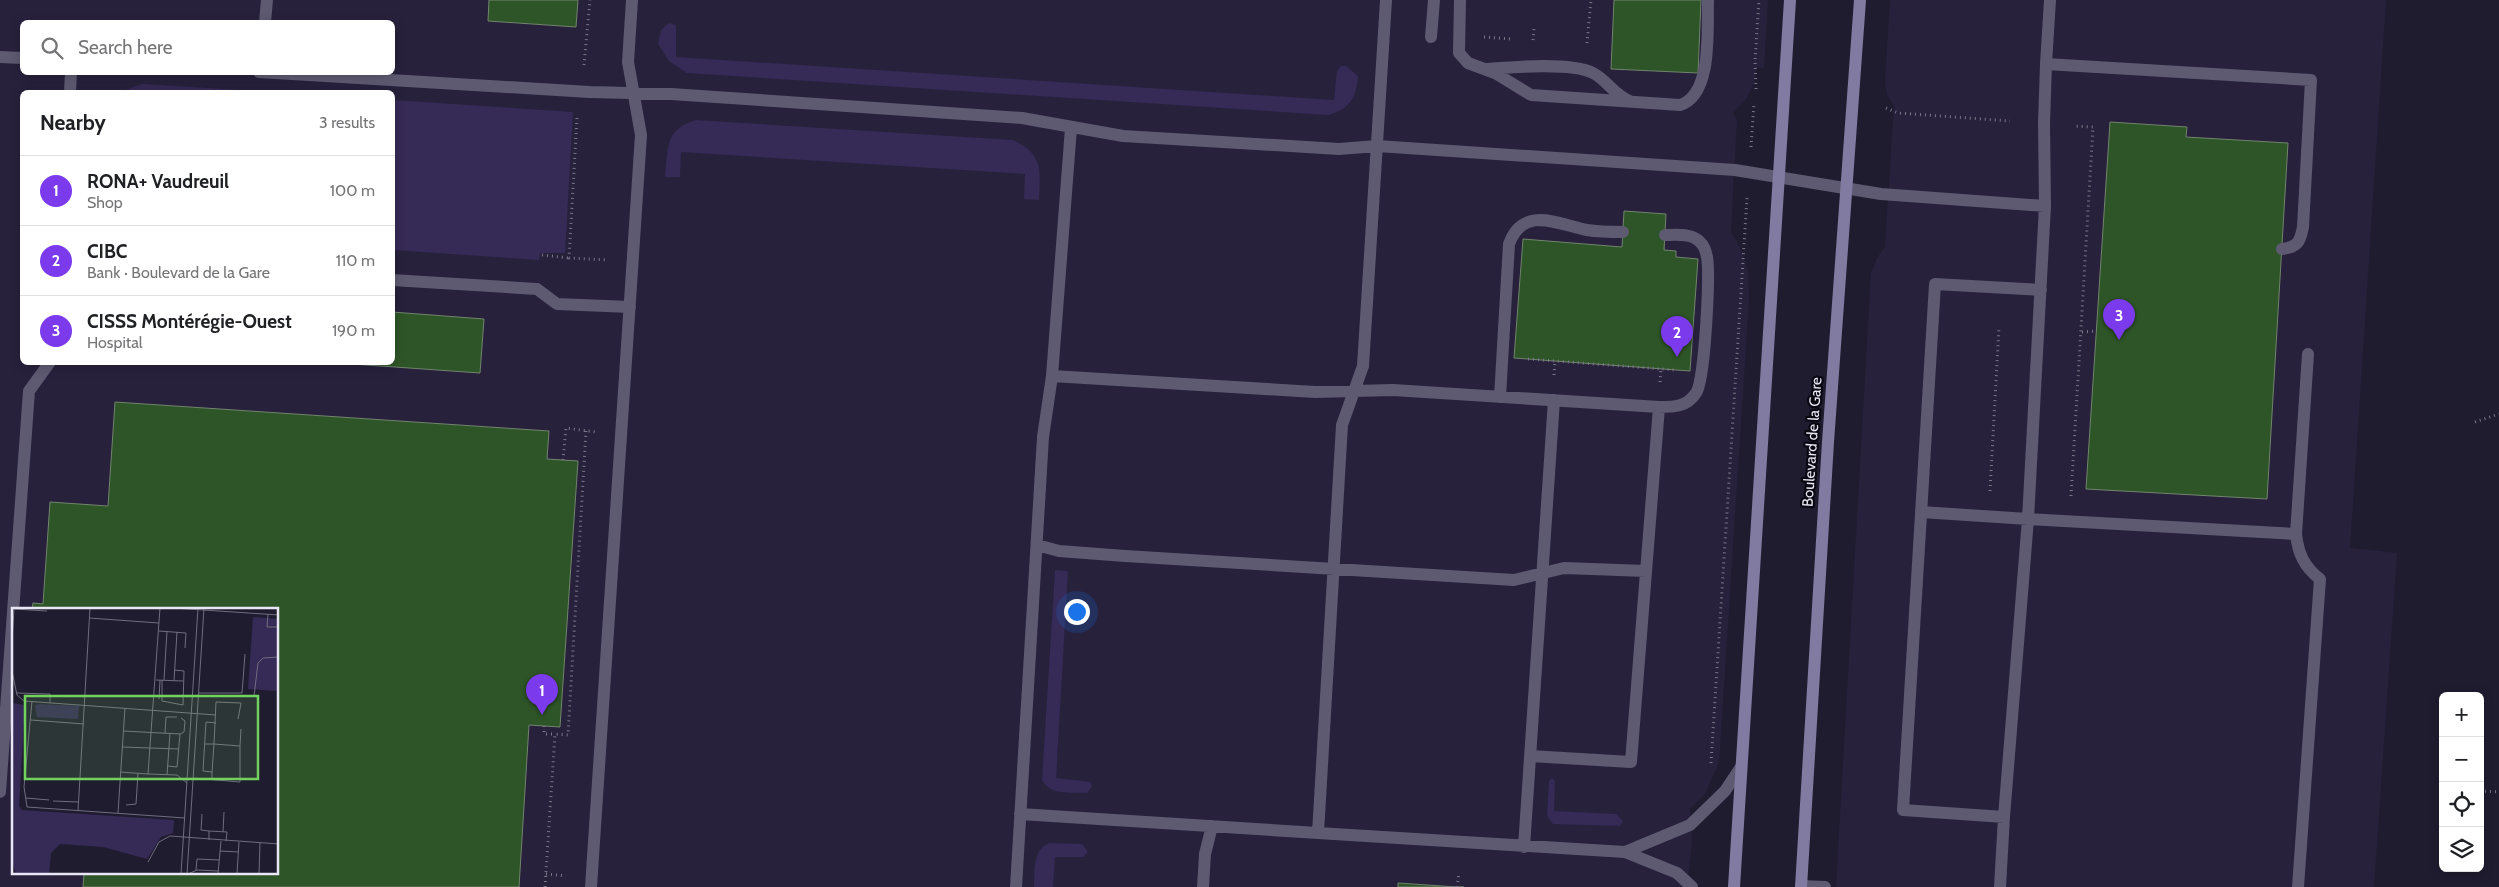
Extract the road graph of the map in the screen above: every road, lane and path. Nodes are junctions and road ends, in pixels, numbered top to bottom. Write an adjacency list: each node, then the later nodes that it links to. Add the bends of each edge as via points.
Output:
1 (267, 0): 13 (lane)
2 (590, 0): 25 (path)
3 (632, 0): 31 (lane, via 628,62)
4 (1386, 0): 38 (lane)
5 (1434, 0): 16 (lane)
6 (1460, 0): 26 (lane, via 1459,53 1468,63)
7 (1591, 0): 21 (path, via 1588,43)
8 (1708, 0): 32 (lane, via 1704,67 1694,97 1680,105)
9 (1759, 0): 30 (path)
10 (1790, 0): 39 (main road)
11 (1860, 0): 40 (main road, Boulevard de la Gare)
12 (2050, 0): 24 (lane)
13 (265, 20)
14 (1534, 29): 19 (path)
15 (1481, 36): 17 (path)
16 (1431, 37)
17 (1516, 39)
18 (1524, 40): 19 (path)
19 (1533, 40): 20 (path)
20 (1542, 41)
21 (1579, 42)
22 (0, 57): 23 (lane)
23 (20, 58)
24 (2046, 64): 41 (lane); 44 (lane, via 2311,80 2303,227 2300,241 2294,248)
25 (584, 66)
26 (1488, 70): 32 (lane, via 1531,96); 32 (lane, via 1525,66 1591,72 1619,96)
27 (71, 75): 29 (lane)
28 (296, 75): 31 (lane)
29 (70, 90)
30 (1756, 92)
31 (633, 93): 37 (lane, via 1022,118); 51 (lane, via 641,135)
32 (1638, 104)
33 (1886, 108): 35 (path, via 1898,113)
34 (578, 112): 47 (path)
35 (2010, 121)
36 (2075, 126): 54 (path, via 2093,127)
37 (1071, 128): 38 (lane, via 1123,136 1339,149); 60 (lane)
38 (1377, 146): 39 (lane, via 1735,170); 62 (lane, via 1363,366)
39 (1778, 177): 40 (lane); 84 (main road)
40 (1847, 189): 41 (lane); 98 (main road, Boulevard de la Gare)
41 (2046, 206): 50 (lane)
42 (1623, 232): 63 (lane, via 1589,230 1535,220 1522,224 1513,232 1509,244)
43 (1665, 235): 65 (lane, via 1685,236 1701,242 1706,250 1708,270 1702,376 1698,392 1683,405)
44 (2282, 250)
45 (542, 255): 47 (path)
46 (1742, 257): 83 (path)
47 (569, 258): 48 (path)
48 (604, 260)
49 (395, 280): 51 (lane, via 537,289 557,304)
50 (2040, 290): 71 (lane, via 1935,284); 72 (lane)
51 (630, 306): 100 (lane)
52 (1999, 327): 69 (path)
53 (2096, 331): 54 (path)
54 (2082, 332): 70 (path, via 2070,498)
55 (2308, 354): 73 (lane)
56 (1522, 358): 57 (path)
57 (1555, 361): 59 (path); 61 (path)
58 (48, 365): 78 (lane, via 30,392)
59 (1683, 370)
60 (1052, 376): 62 (lane); 74 (lane, via 1043,437)
61 (1554, 379)
62 (1354, 392): 63 (lane, via 1392,390); 75 (lane, via 1342,425)
63 (1500, 397): 64 (lane)
64 (1554, 400): 65 (lane); 77 (lane)
65 (1659, 407): 76 (lane)
66 (2499, 414): 67 (path)
67 (2475, 422)
68 (563, 460): 81 (path, via 566,428 586,431 568,735)
69 (1989, 497)
70 (2080, 499)
71 (1921, 512): 72 (lane); 89 (lane, via 1903,810)
72 (2028, 519): 73 (lane); 89 (lane)
73 (2296, 534): 107 (lane, via 2305,565 2320,579)
74 (1037, 545): 75 (lane, via 1059,551); 88 (lane)
75 (1334, 569): 77 (lane, via 1514,580); 91 (lane)
76 (1646, 572): 77 (lane, via 1564,568); 82 (lane, via 1632,762)
77 (1542, 573): 82 (lane)
78 (14, 608)
79 (12, 632): 86 (lane)
80 (544, 726): 81 (path, via 544,734)
81 (555, 734): 95 (path)
82 (1530, 756): 92 (lane)
83 (1710, 765)
84 (1741, 767): 93 (lane, via 1725,791 1690,825); 104 (main road)
85 (2484, 791): 87 (path)
86 (0, 792)
87 (2499, 792)
88 (1020, 814): 90 (lane); 101 (lane)
89 (2004, 817): 106 (lane)
90 (1212, 826): 91 (lane); 102 (lane, via 1205,854)
91 (1318, 833): 92 (lane)
92 (1524, 847): 93 (lane)
93 (1625, 852): 103 (lane, via 1677,873)
94 (1459, 873): 97 (path)
95 (546, 874): 96 (path); 99 (path)
96 (564, 876)
97 (1457, 886)
98 (1801, 886): 105 (lane)
99 (545, 887)
100 (591, 887)
101 (1016, 887)
102 (1203, 887)
103 (1692, 887)
104 (1734, 887)
105 (1825, 887)
106 (2000, 887)
107 (2298, 887)

